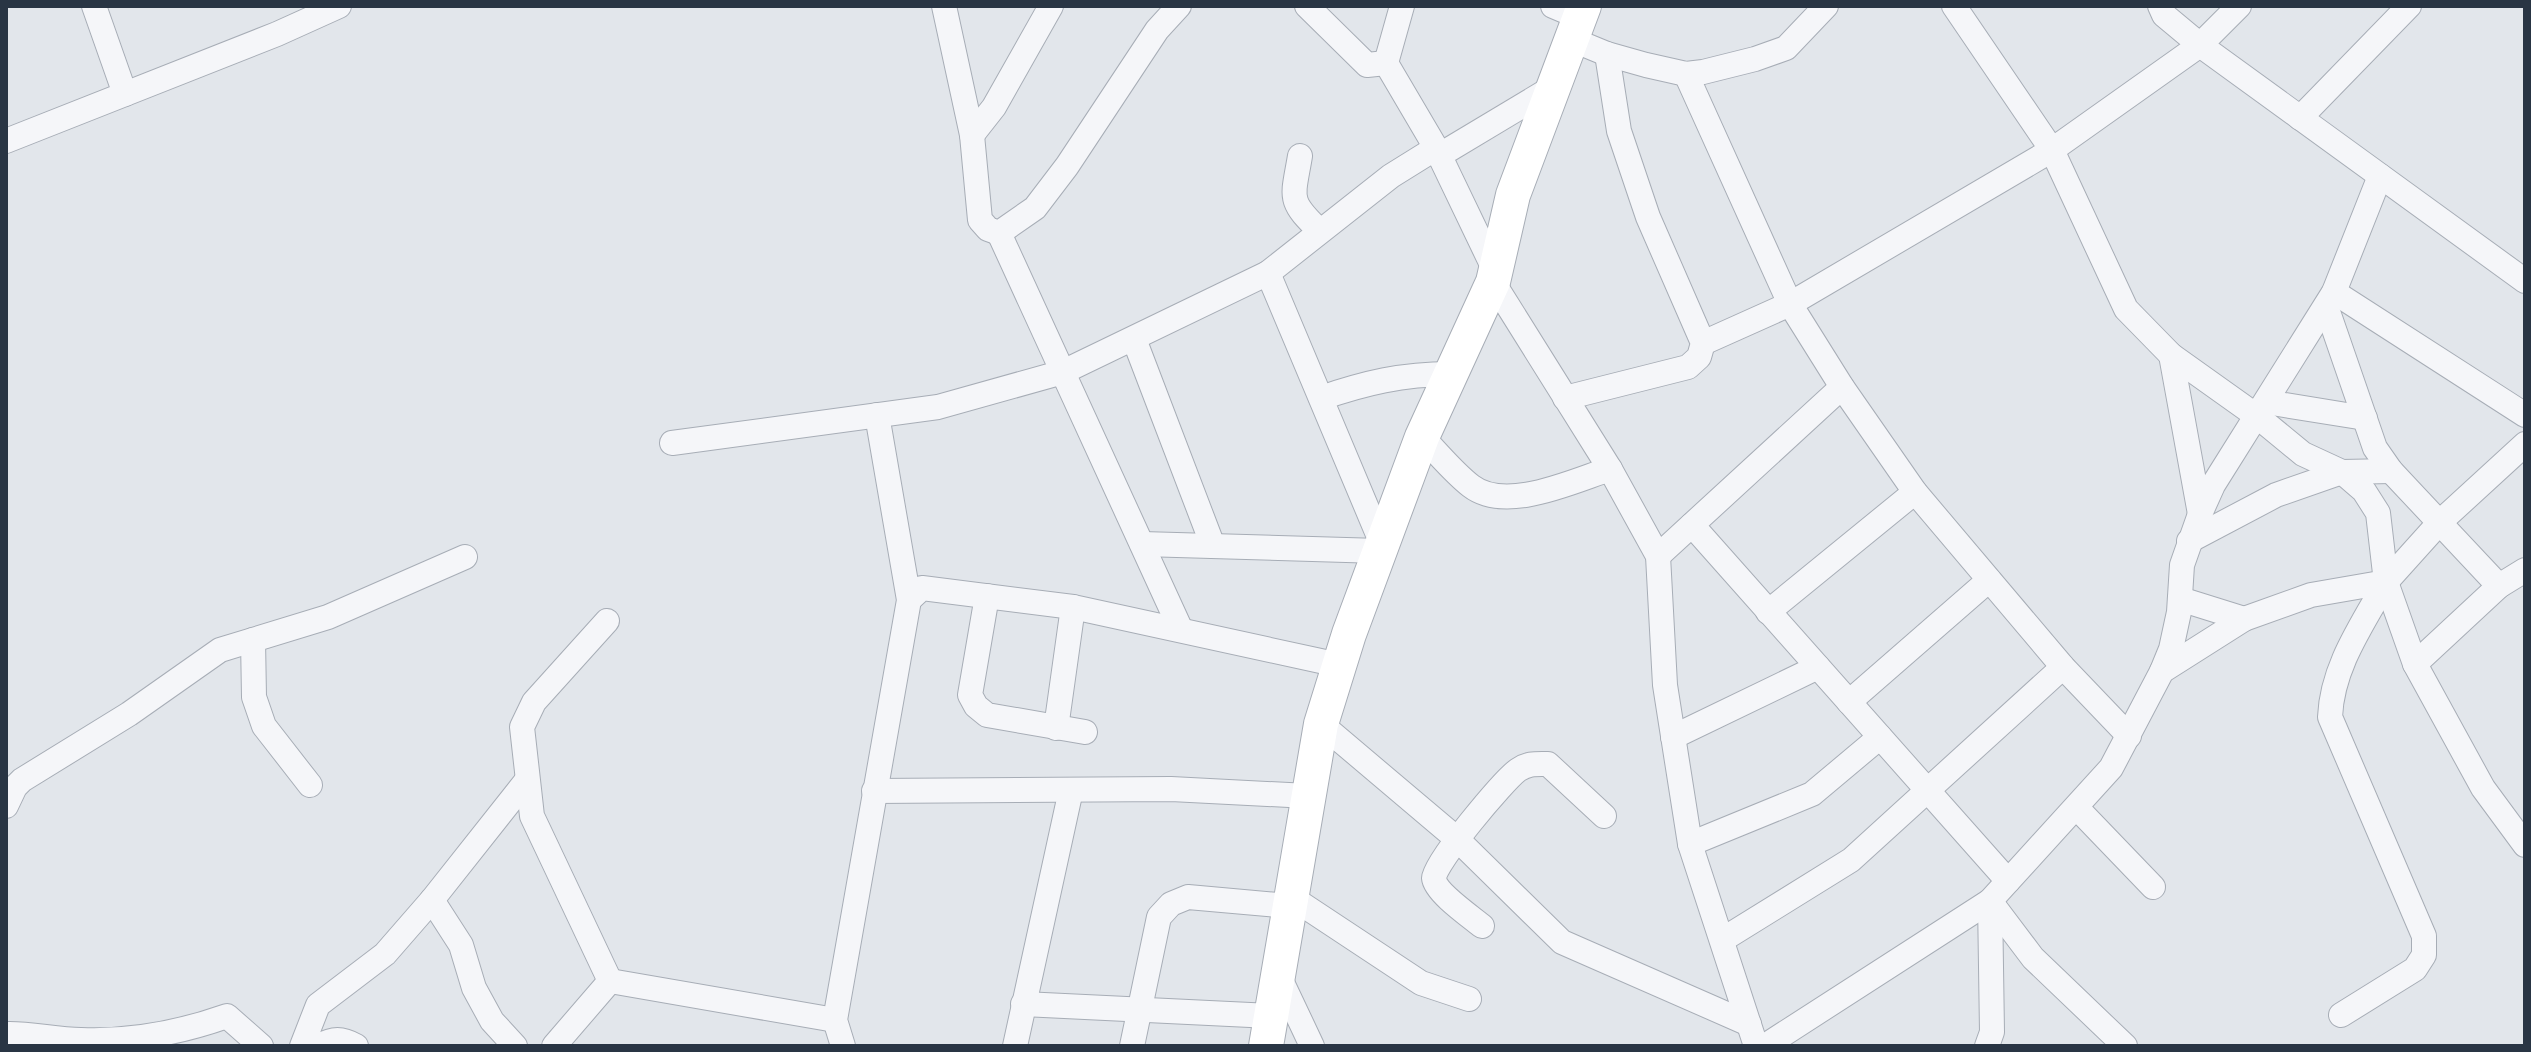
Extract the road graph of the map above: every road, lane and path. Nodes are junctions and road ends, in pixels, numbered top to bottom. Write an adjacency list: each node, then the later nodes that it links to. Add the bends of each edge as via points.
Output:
1 (94, 6): 19 (street)
2 (339, 6): 19 (street)
3 (944, 6): 21 (street)
4 (1051, 6): 21 (street, via 994,107)
5 (1179, 6): 28 (street, via 1035,208)
6 (1307, 6): 16 (street, via 1367,65)
7 (1402, 6): 16 (street)
8 (1826, 6): 17 (street, via 1786,48)
9 (1954, 6): 23 (street)
10 (2160, 6): 14 (street)
11 (2239, 6): 14 (street)
12 (2409, 6): 20 (street)
13 (1572, 17): 15 (street); 18 (street)
14 (2200, 45): 20 (street); 23 (street)
15 (1607, 54): 17 (street); 35 (street, via 1619,131 1648,217)
16 (1386, 63): 24 (street)
17 (1686, 74): 33 (street)
18 (1555, 86): 24 (street); 30 (street, via 1513,195)
19 (125, 94): 22 (street)
20 (2300, 118): 26 (street)
21 (972, 135): 28 (street, via 980,220)
22 (6, 141)
23 (2052, 150): 33 (street); 36 (street, via 2126,309)
24 (1438, 151): 27 (street, via 1391,176); 30 (street)
25 (1300, 156): 27 (street, via 1293,197)
26 (2380, 176): 31 (street); 32 (street)
27 (1320, 231): 29 (street)
28 (999, 233): 37 (street)
29 (1268, 273): 34 (street); 40 (street)
30 (1494, 277): 38 (street); 41 (street)
31 (2525, 281)
32 (2330, 299): 42 (street); 44 (street); 45 (street)
33 (1790, 304): 35 (street); 39 (street)
34 (1134, 339): 37 (street); 58 (street)
35 (1703, 343): 41 (street, via 1699,357 1688,367)
36 (2171, 355): 42 (street); 53 (street)
37 (1063, 372): 43 (street, via 938,407); 57 (street)
38 (1450, 374): 40 (street, via 1410,374); 46 (street)
39 (1842, 387): 52 (street); 55 (street)
40 (1321, 398): 59 (street)
41 (1565, 398): 49 (street)
42 (2262, 409): 45 (street); 51 (street, via 2303,454); 53 (street)
43 (877, 415): 47 (street); 67 (street)
44 (2525, 415)
45 (2365, 418): 50 (street, via 2375,448)
46 (1422, 437): 49 (street, via 1473,488 1500,497 1525,496); 59 (street)
47 (672, 443)
48 (2525, 444): 54 (street)
49 (1610, 469): 60 (street)
50 (2391, 471): 51 (street); 54 (street)
51 (2342, 472): 56 (street, via 2276,495); 64 (street, via 2378,513)
52 (1915, 492): 62 (street); 69 (street)
53 (2200, 514): 56 (street)
54 (2440, 522): 63 (street); 64 (street)
55 (1692, 525): 60 (street); 69 (street)
56 (2189, 541): 66 (street)
57 (1142, 544): 58 (street); 72 (street)
58 (1213, 546): 59 (street)
59 (1381, 548): 75 (street)
60 (1658, 556): 84 (street)
61 (465, 557): 73 (street, via 367,602)
62 (1989, 580): 77 (street); 79 (street)
63 (2516, 581): 74 (street)
64 (2386, 582): 70 (street, via 2311,595); 74 (street); 110 (street, via 2338,670 2330,717 2424,936 2424,955 2415,969)
65 (987, 596): 67 (street, via 922,588); 68 (street); 81 (street, via 970,695 987,715)
66 (2180, 599): 70 (street); 78 (street)
67 (909, 600): 90 (street)
68 (1073, 607): 72 (street); 81 (street)
69 (1768, 612): 76 (street)
70 (2244, 619): 78 (street)
71 (607, 621): 86 (street, via 534,702 522,727)
72 (1181, 630): 75 (street)
73 (253, 640): 87 (street, via 254,697 264,726); 92 (street, via 220,650 22,780)
74 (2415, 664): 97 (street, via 2483,788)
75 (1339, 665): 80 (street)
76 (1818, 667): 79 (street); 84 (street)
77 (2063, 667): 83 (street); 88 (street)
78 (2162, 671): 83 (street)
79 (1849, 702): 85 (street)
80 (1321, 724): 91 (street); 95 (street)
81 (1056, 728): 82 (street)
82 (1085, 732)
83 (2129, 736): 93 (street, via 2111,768)
84 (1673, 737): 96 (street)
85 (1880, 737): 88 (street); 96 (street, via 1812,794)
86 (527, 780): 100 (street); 106 (street, via 532,816)
87 (310, 785)
88 (1928, 789): 98 (street); 104 (street, via 1851,860)
89 (1071, 790): 90 (street); 91 (street); 108 (street)
90 (874, 791): 111 (street)
91 (1308, 796): 102 (street)
92 (6, 806)
93 (2077, 808): 98 (street); 99 (street)
94 (1604, 816): 95 (street, via 1548,764 1530,764 1516,771)
95 (1457, 839): 103 (street, via 1434,877 1438,888); 114 (street, via 1562,942)
96 (1690, 844): 104 (street)
97 (2525, 845)
98 (2008, 881): 101 (street)
99 (2153, 887)
100 (432, 900): 116 (street, via 385,954 318,1005); 119 (street, via 461,945 474,988 492,1021)
101 (1990, 901): 125 (street); 126 (street, via 1992,1032); 127 (street, via 2033,958)
102 (1290, 902): 105 (street); 107 (street, via 1421,983); 109 (street, via 1188,897 1171,904 1159,917)
103 (1482, 926)
104 (1722, 940): 114 (street)
105 (1278, 974): 112 (street); 124 (street)
106 (610, 981): 111 (street); 120 (street)
107 (1469, 999)
108 (1023, 1004): 109 (street); 122 (street)
109 (1138, 1009): 112 (street); 123 (street)
110 (2341, 1015)
111 (835, 1020): 121 (street)
112 (1268, 1031)
113 (6, 1034): 115 (street, via 125,1040 165,1036 227,1016)
114 (1752, 1035)
115 (261, 1046)
116 (302, 1046)
117 (319, 1046): 118 (street, via 337,1039)
118 (356, 1046)
119 (515, 1046)
120 (554, 1046)
121 (843, 1046)
122 (1015, 1046)
123 (1132, 1046)
124 (1312, 1046)
125 (1765, 1046)
126 (1987, 1046)
127 (2125, 1046)

